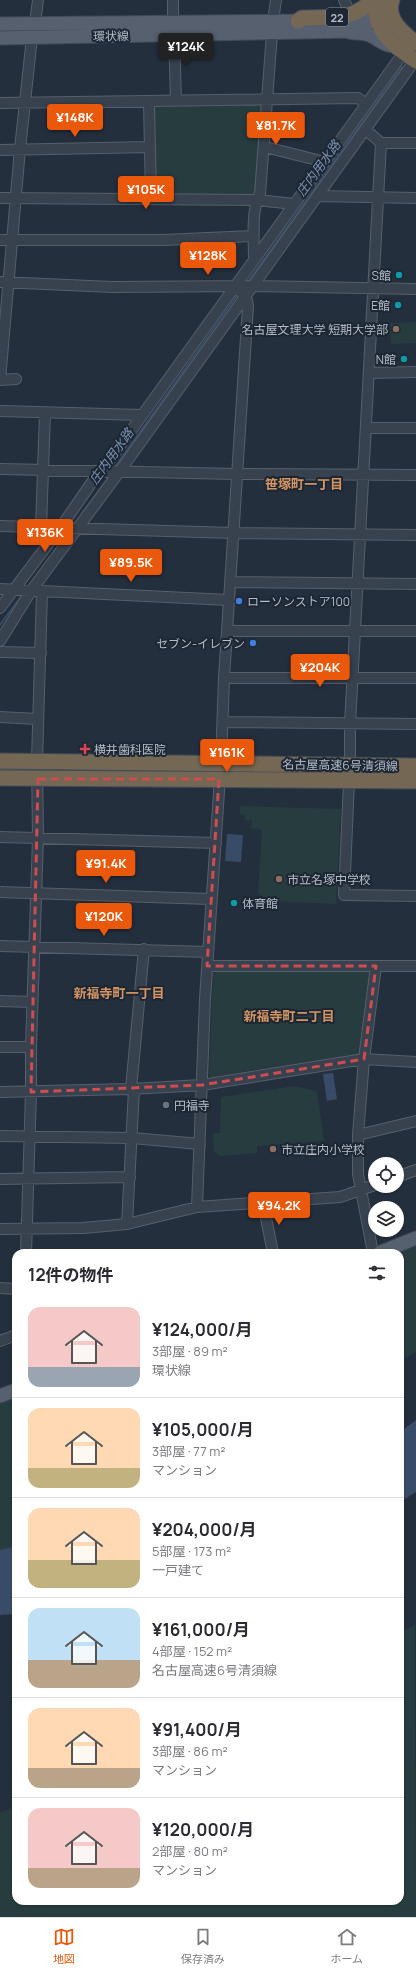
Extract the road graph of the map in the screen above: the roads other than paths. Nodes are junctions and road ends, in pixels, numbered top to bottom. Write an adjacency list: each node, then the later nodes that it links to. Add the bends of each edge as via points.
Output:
1 (38, 0): 10 (street)
2 (173, 0): 12 (street)
3 (276, 0): 11 (street)
4 (344, 0): 7 (street)
5 (392, 0): 16 (highway, via 391,13)
6 (375, 9): 7 (main road); 7 (highway, 22, via 364,9); 13 (main road, via 357,30); 16 (highway, via 381,32)
7 (353, 18): 8 (highway, 22, via 302,18)
8 (298, 21): 11 (main road, 環状線)
9 (0, 24): 10 (main road, 環状線)
10 (35, 24): 12 (main road, 環状線)
11 (273, 27): 12 (main road, 環状線); 13 (main road, 環状線); 17 (street)
12 (174, 29): 14 (main road, 環状線); 18 (street)
13 (343, 31): 16 (main road, via 364,33 386,46)
14 (32, 37): 15 (main road, 環状線); 21 (street)
15 (0, 38)
16 (410, 46): 22 (street); 23 (street)
17 (267, 100): 18 (street); 22 (street, via 358,98); 27 (street)
18 (176, 101): 19 (street)
19 (149, 102): 21 (street); 26 (street)
20 (0, 103): 21 (street)
21 (25, 103): 28 (street)
22 (366, 104): 30 (street)
23 (365, 129): 24 (street); 31 (street)
24 (381, 143): 25 (street); 32 (street)
25 (416, 143)
26 (150, 147): 28 (street); 36 (street)
27 (265, 147): 30 (street); 37 (street, via 260,194)
28 (20, 149): 29 (street); 34 (street)
29 (0, 150)
30 (325, 162): 38 (street)
31 (317, 196): 32 (street); 44 (street)
32 (379, 197): 35 (street); 46 (street)
33 (0, 198): 34 (street)
34 (16, 198): 36 (street); 41 (street)
35 (416, 198)
36 (151, 199): 37 (street)
37 (256, 200): 38 (street); 39 (street)
38 (294, 204): 42 (street)
39 (253, 236): 41 (street, via 163,240); 42 (street)
40 (0, 240): 41 (street)
41 (13, 240): 43 (street)
42 (254, 259): 45 (street)
43 (4, 282): 45 (street, via 112,287); 52 (street)
44 (252, 286): 45 (street); 46 (street); 48 (street)
45 (235, 288): 48 (street); 55 (street)
46 (374, 288): 47 (street); 50 (street)
47 (416, 289)
48 (246, 296): 61 (street); 62 (street, via 248,306)
49 (416, 372): 50 (street)
50 (370, 373): 56 (street)
51 (16, 379): 52 (street)
52 (0, 380)
53 (0, 411): 54 (street)
54 (45, 413): 55 (street); 59 (street)
55 (142, 415): 60 (street)
56 (367, 428): 57 (street); 63 (street)
57 (416, 428)
58 (0, 468): 59 (street)
59 (44, 470): 60 (street); 66 (street)
60 (102, 471): 61 (street); 67 (street)
61 (120, 471): 62 (street); 68 (street)
62 (237, 474): 63 (street); 69 (street)
63 (364, 475): 64 (street); 70 (street)
64 (416, 475)
65 (0, 526): 66 (street)
66 (41, 527): 67 (street)
67 (61, 528): 68 (street); 76 (street)
68 (77, 528): 69 (street); 77 (street)
69 (234, 533): 70 (street); 72 (street)
70 (361, 535): 71 (street); 73 (street)
71 (416, 535)
72 (230, 582): 73 (street); 78 (street)
73 (359, 584): 74 (street); 80 (street)
74 (416, 584)
75 (0, 589): 76 (street)
76 (13, 590): 77 (street); 79 (street)
77 (36, 591): 78 (street); 83 (street); 85 (street)
78 (229, 600): 81 (street)
79 (0, 608)
80 (356, 630): 81 (street); 82 (street); 86 (street)
81 (228, 631): 87 (street)
82 (416, 631)
83 (0, 641)
84 (0, 652): 85 (street)
85 (41, 653): 90 (street)
86 (353, 677): 87 (street); 88 (street); 92 (street)
87 (224, 678): 91 (street)
88 (416, 678)
89 (0, 717): 90 (street)
90 (38, 719): 95 (street)
91 (223, 722): 92 (street); 96 (street)
92 (350, 724): 93 (street); 97 (street)
93 (416, 724)
94 (0, 761): 95 (street); 96 (highway, 名古屋高速6号清須線, bridge)
95 (37, 761): 96 (street); 102 (street)
96 (226, 763): 97 (street); 98 (highway, 名古屋高速6号清須線, bridge); 99 (highway, bridge, via 120,769); 106 (street)
97 (350, 764): 98 (street)
98 (416, 765)
99 (0, 770)
100 (416, 773): 102 (highway, via 184,773)
101 (0, 778): 103 (highway, 名古屋高速6号清須線, bridge)
102 (37, 780): 104 (highway); 106 (street); 108 (street)
103 (416, 781): 105 (street)
104 (0, 782)
105 (349, 782): 106 (street); 112 (street, via 344,896)
106 (219, 784): 109 (street)
107 (0, 837): 108 (street)
108 (38, 838): 109 (street); 111 (street)
109 (216, 843): 113 (street)
110 (0, 892): 111 (street)
111 (36, 893): 113 (street); 115 (street)
112 (416, 896)
113 (211, 899): 117 (street)
114 (0, 946): 115 (street)
115 (34, 947): 116 (street); 122 (street)
116 (144, 949): 117 (street); 128 (street)
117 (208, 952): 118 (street)
118 (207, 966): 119 (street); 127 (street)
119 (376, 966): 120 (street); 125 (street)
120 (416, 966)
121 (0, 1001): 122 (street)
122 (32, 1002): 124 (street)
123 (0, 1047): 124 (street)
124 (31, 1047): 130 (street)
125 (364, 1059): 126 (street); 127 (street); 132 (street)
126 (416, 1062)
127 (202, 1086): 128 (street); 136 (street)
128 (133, 1089): 130 (street); 135 (street)
129 (0, 1092): 130 (street)
130 (31, 1092): 134 (street)
131 (416, 1121): 132 (street)
132 (358, 1135): 143 (street, via 358,1174)
133 (0, 1136): 134 (street)
134 (29, 1136): 135 (street); 140 (street)
135 (132, 1138): 136 (street); 139 (street)
136 (200, 1144): 145 (street)
137 (416, 1170): 138 (street)
138 (404, 1174)
139 (130, 1177): 140 (street); 146 (street)
140 (28, 1178): 141 (street); 147 (street)
141 (0, 1180)
142 (368, 1188): 143 (street)
143 (361, 1190): 144 (street, via 340,1197); 152 (street)
144 (263, 1203): 145 (street); 151 (street)
145 (197, 1207): 146 (street)
146 (127, 1224): 147 (street, via 83,1228)
147 (27, 1228): 148 (street); 150 (street)
148 (0, 1229)
149 (416, 1238): 153 (main road)
150 (26, 1249)
151 (272, 1249)
152 (372, 1249)
153 (389, 1249)
154 (0, 1288): 155 (street)
155 (12, 1289)
156 (12, 1336): 157 (street)
157 (0, 1341)
158 (12, 1392): 159 (main road)
159 (0, 1396)

